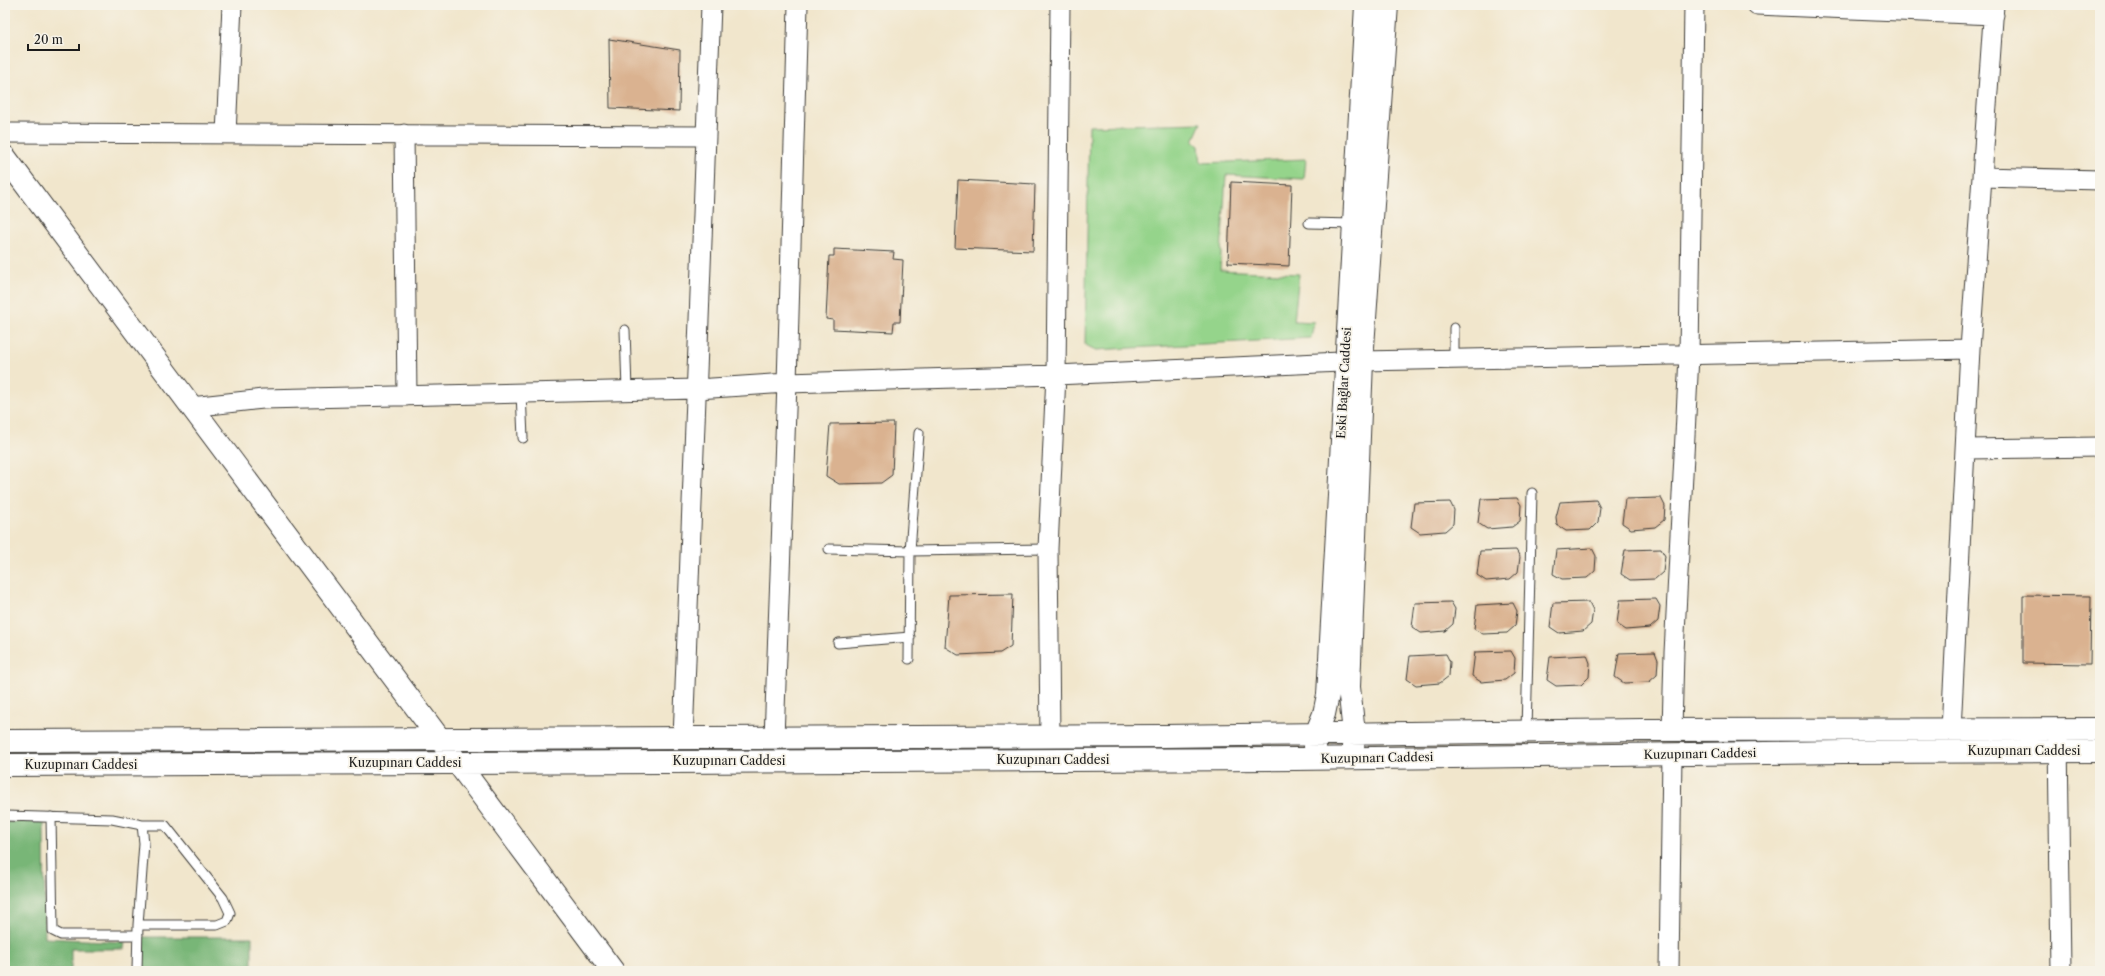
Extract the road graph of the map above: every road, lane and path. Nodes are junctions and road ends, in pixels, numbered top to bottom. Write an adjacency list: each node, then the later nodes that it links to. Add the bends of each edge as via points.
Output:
1 (232, 5): 11 (street)
2 (711, 5): 13 (street)
3 (798, 5): 26 (street)
4 (1060, 5): 25 (street)
5 (1366, 5): 18 (street, Eski Bağlar Caddesi)
6 (1387, 5): 24 (street, Eski Bağlar Caddesi)
7 (1694, 5): 22 (street)
8 (1757, 5): 9 (street)
9 (1994, 10): 15 (street)
10 (5, 133): 11 (street)
11 (226, 134): 12 (street)
12 (404, 134): 13 (street); 30 (street)
13 (706, 136): 27 (street)
14 (5, 157): 31 (street)
15 (1983, 177): 16 (street); 21 (street)
16 (2100, 180)
17 (1309, 223): 18 (lane)
18 (1354, 224): 24 (street, Eski Bağlar Caddesi)
19 (1454, 328): 23 (lane)
20 (625, 330): 28 (lane)
21 (1970, 349): 22 (street); 35 (street)
22 (1689, 356): 23 (street); 45 (street)
23 (1454, 360): 24 (street)
24 (1354, 362): 25 (street); 48 (street, Eski Bağlar Caddesi, via 1349,686); 49 (street, Eski Bağlar Caddesi, via 1328,695)
25 (1056, 375): 26 (street); 38 (street)
26 (787, 383): 27 (street); 51 (street)
27 (697, 389): 28 (street); 52 (street)
28 (627, 390): 29 (street)
29 (521, 393): 30 (street); 33 (lane)
30 (407, 396): 31 (street, via 263,399)
31 (191, 407): 53 (street)
32 (919, 433): 39 (lane)
33 (523, 438)
34 (2100, 447): 35 (street)
35 (1967, 449): 46 (street)
36 (1532, 493): 47 (lane)
37 (829, 549): 39 (lane)
38 (1048, 549): 39 (lane); 50 (street)
39 (910, 551): 40 (lane)
40 (910, 637): 41 (lane); 42 (lane)
41 (838, 643)
42 (909, 660)
43 (2058, 729): 44 (street, Kuzupınarı Caddesi); 46 (street, Kuzupınarı Caddesi); 55 (street)
44 (2100, 729)
45 (1672, 730): 46 (street, Kuzupınarı Caddesi); 47 (street, Kuzupınarı Caddesi)
46 (1952, 730)
47 (1526, 731): 48 (street, Kuzupınarı Caddesi)
48 (1354, 733): 49 (street, Kuzupınarı Caddesi); 58 (street, Eski Bağlar Caddesi)
49 (1316, 734): 50 (street, Kuzupınarı Caddesi); 59 (street, Eski Bağlar Caddesi)
50 (1050, 737): 51 (street, Kuzupınarı Caddesi)
51 (774, 738): 52 (street, Kuzupınarı Caddesi)
52 (683, 739): 53 (street, Kuzupınarı Caddesi)
53 (441, 740): 54 (street, Kuzupınarı Caddesi); 60 (street)
54 (5, 742)
55 (2058, 751): 56 (street, Kuzupınarı Caddesi); 57 (street, Kuzupınarı Caddesi); 70 (street)
56 (2100, 751)
57 (1672, 754): 58 (street, Kuzupınarı Caddesi); 69 (street)
58 (1353, 758): 59 (street, Kuzupınarı Caddesi)
59 (1315, 759): 60 (street, Kuzupınarı Caddesi)
60 (458, 762): 61 (street, Kuzupınarı Caddesi); 68 (street)
61 (5, 765)
62 (5, 816): 63 (lane)
63 (51, 818): 64 (lane, via 112,819); 66 (lane, via 53,931 61,934)
64 (142, 825): 65 (lane, via 144,843); 65 (lane, via 165,825 223,898 230,913 227,921 217,925)
65 (138, 925): 66 (lane)
66 (138, 935): 67 (lane)
67 (138, 971)
68 (613, 971)
69 (1669, 971)
70 (2061, 971)

